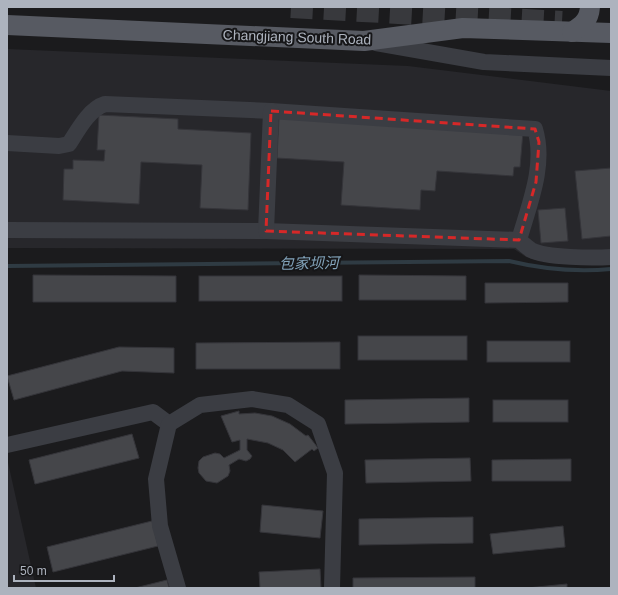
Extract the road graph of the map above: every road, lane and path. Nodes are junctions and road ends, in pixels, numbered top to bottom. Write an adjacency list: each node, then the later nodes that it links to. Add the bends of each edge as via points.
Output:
1 (590, 7): 3 (main road, via 589,17 583,25)
2 (7, 25): 5 (main road, Changjiang South Road)
3 (572, 32): 4 (main road, Changjiang South Road); 5 (main road, Changjiang South Road, via 463,28)
4 (611, 33)
5 (364, 41): 6 (street, via 484,62)
6 (611, 68)
7 (271, 111): 8 (street, via 105,104 98,106 69,144 58,146); 10 (street); 11 (street, via 535,129 539,142 536,182)
8 (7, 143)
9 (7, 230): 10 (street)
10 (266, 231): 11 (street)
11 (519, 240): 12 (street, via 531,250 547,254)
12 (611, 257)
13 (169, 424): 14 (street, via 153,412); 15 (street, via 156,479 160,526); 16 (street, via 200,405 252,398 288,404 318,424 335,473)
14 (7, 445)
15 (178, 588)
16 (332, 588)

